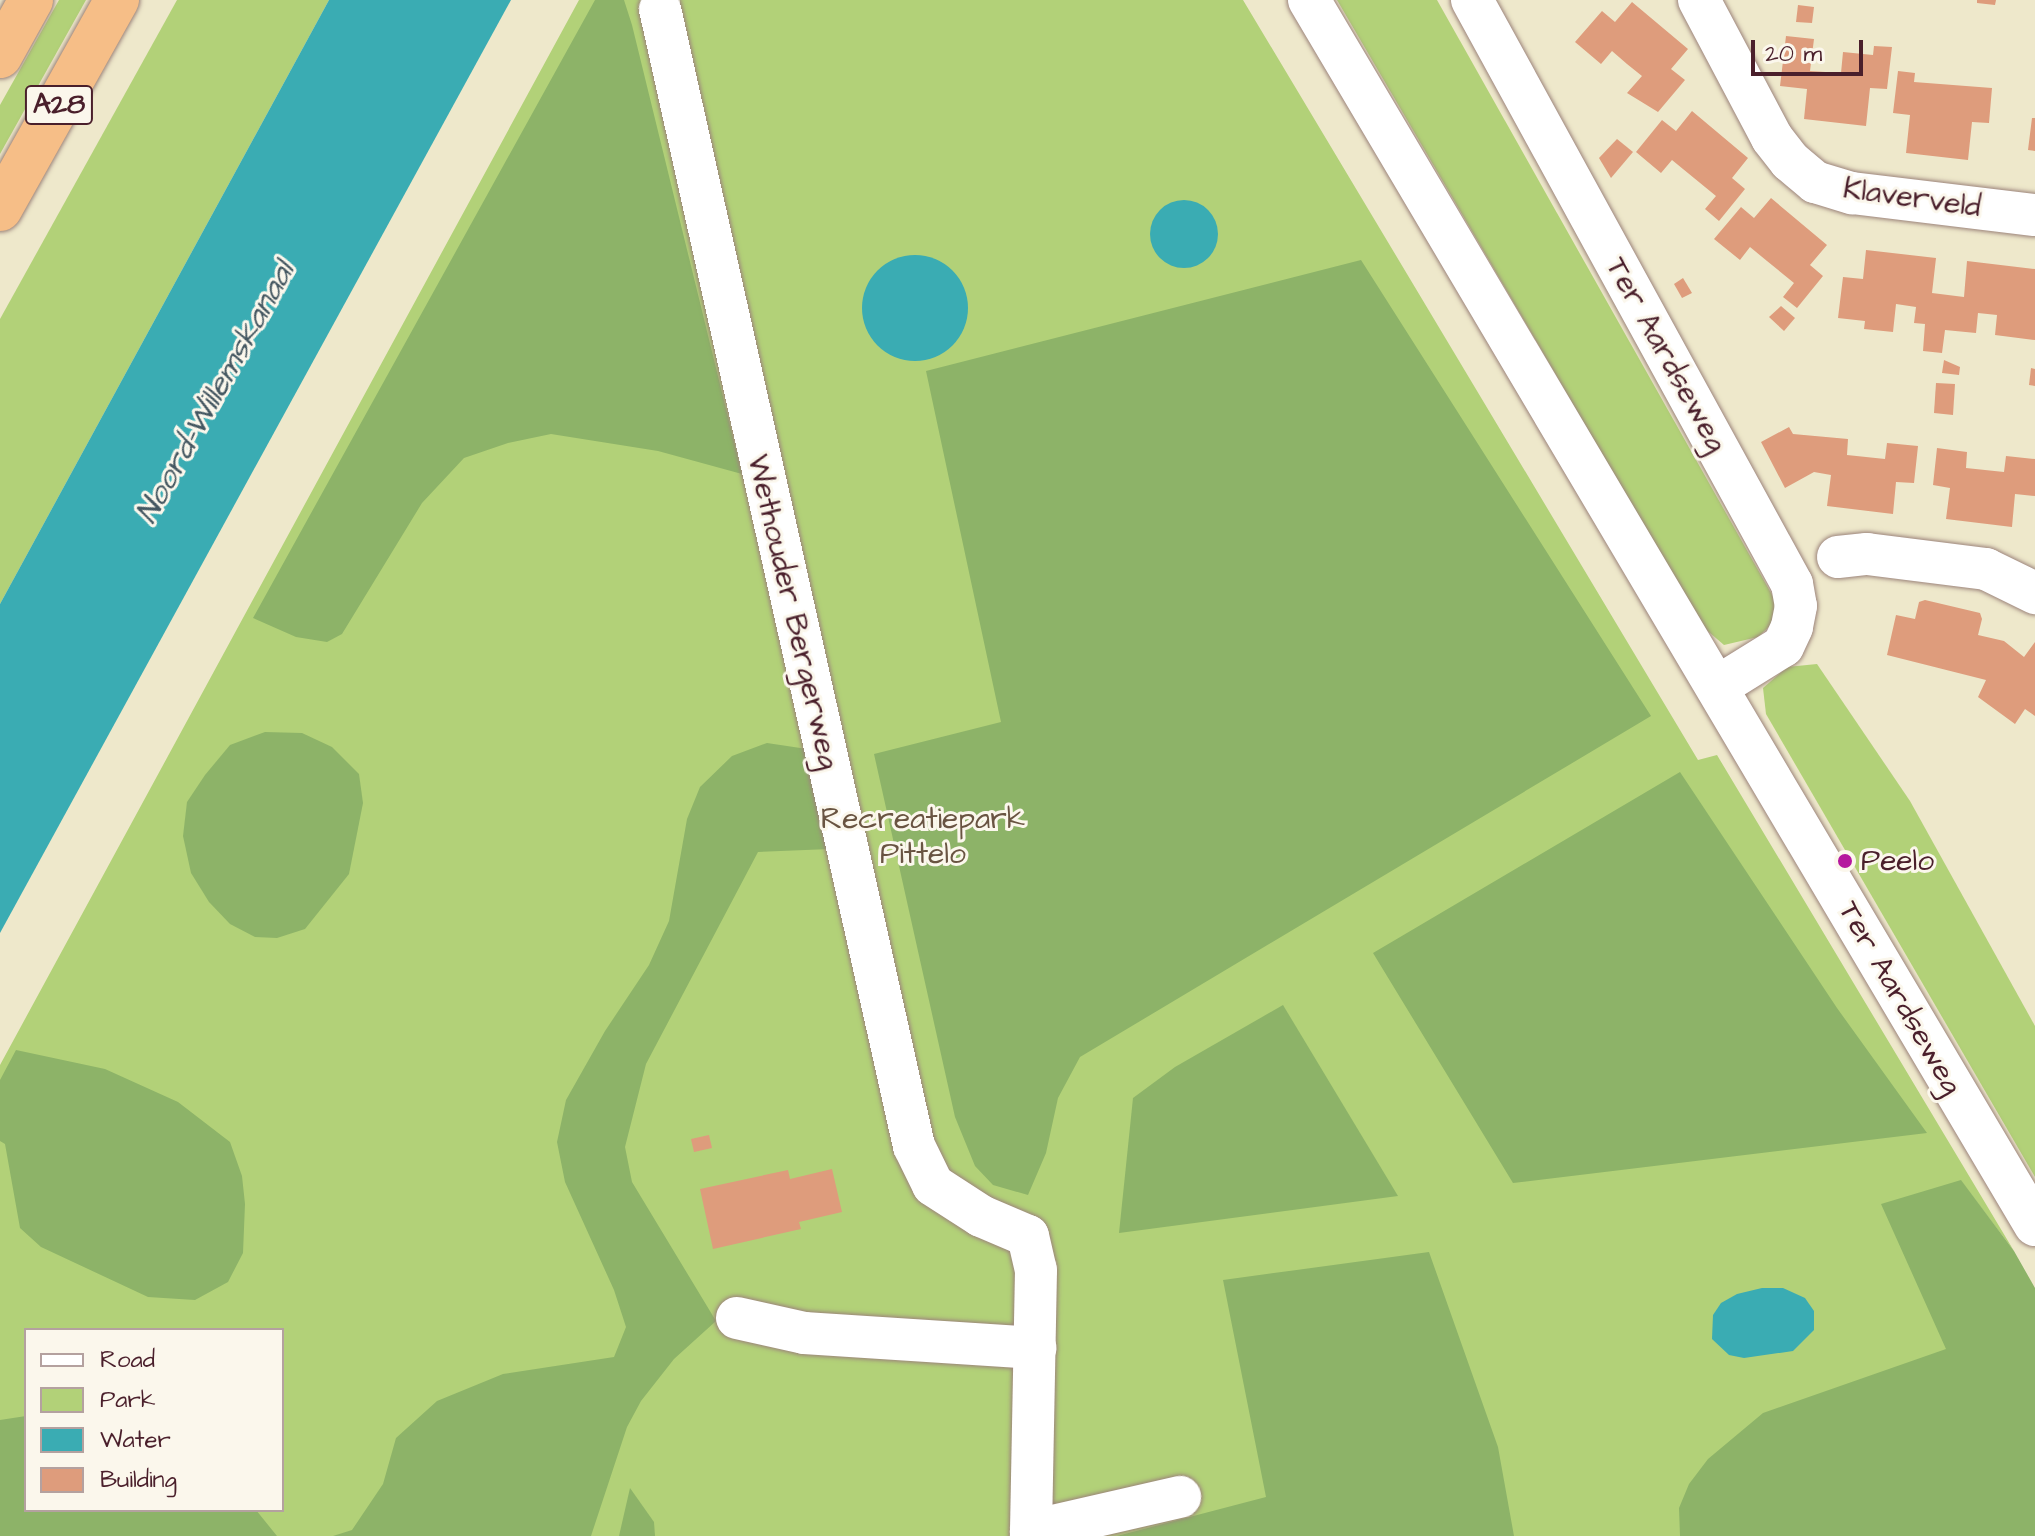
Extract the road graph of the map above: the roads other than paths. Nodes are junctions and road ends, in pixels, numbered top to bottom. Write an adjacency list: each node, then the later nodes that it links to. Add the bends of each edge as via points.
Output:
1 (31, 0): 7 (highway, A28)
2 (117, 0): 8 (highway, A28)
3 (1309, 0): 12 (street, Ter Aardseweg)
4 (1472, 0): 12 (street, Ter Aardseweg, via 1792,584 1796,606 1783,646)
5 (1699, 0): 9 (street, Klaverveld, via 1772,138 1815,182 1852,193)
6 (660, 9): 15 (street, Wethouder Bergerweg, via 914,1146 933,1185 981,1216 1028,1236 1036,1270)
7 (0, 56)
8 (0, 209)
9 (2035, 215)
10 (1838, 557): 11 (street, via 1867,554 1986,569)
11 (2035, 593)
12 (1717, 687): 13 (street, Ter Aardseweg)
13 (2035, 1225)
14 (737, 1318): 15 (street, via 804,1333)
15 (1036, 1348): 17 (street, Wethouder Bergerweg)
16 (1180, 1497): 17 (street)
17 (1031, 1534)

